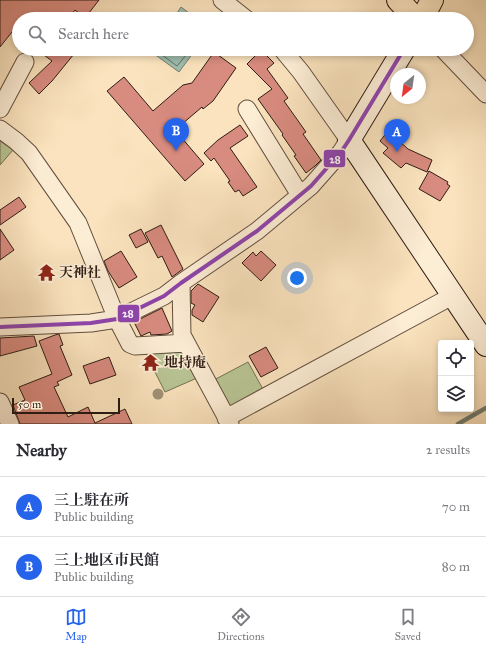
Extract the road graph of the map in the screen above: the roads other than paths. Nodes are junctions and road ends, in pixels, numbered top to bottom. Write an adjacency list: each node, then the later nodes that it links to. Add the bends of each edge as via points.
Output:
1 (222, 0): 4 (street)
2 (398, 0): 5 (main road)
3 (432, 0): 6 (main road)
4 (237, 12)
5 (409, 12)
6 (426, 12)
7 (288, 56): 15 (street)
8 (400, 56): 15 (street)
9 (450, 56): 11 (street)
10 (25, 62): 12 (street)
11 (486, 94)
12 (0, 109)
13 (248, 109): 16 (street)
14 (0, 129): 19 (street, via 29,153 78,223)
15 (349, 140): 16 (street, via 321,175); 18 (street)
16 (300, 195): 17 (street, via 257,231)
17 (181, 283): 19 (street, via 164,296); 21 (street, via 182,335)
18 (454, 295): 22 (street); 24 (street)
19 (117, 319): 20 (street, via 91,323); 21 (street, via 130,344 134,346)
20 (0, 327)
21 (186, 342): 24 (street)
22 (486, 345)
23 (0, 402): 25 (street)
24 (228, 421)
25 (10, 424)

